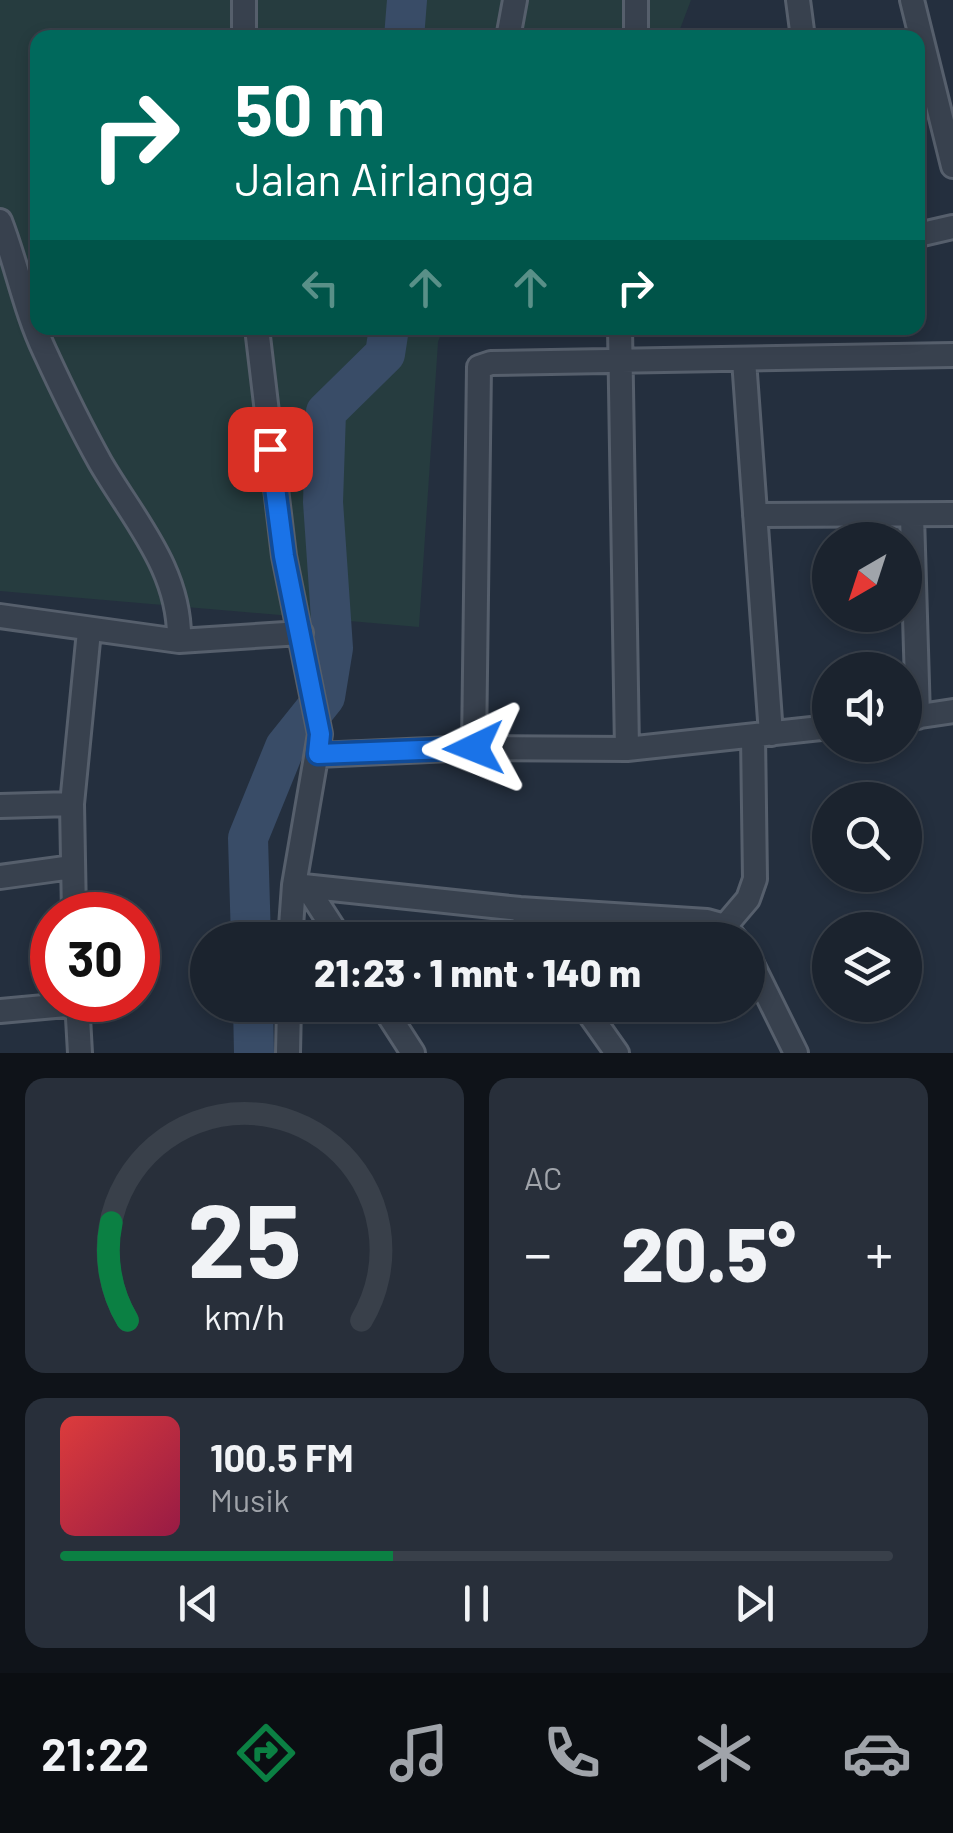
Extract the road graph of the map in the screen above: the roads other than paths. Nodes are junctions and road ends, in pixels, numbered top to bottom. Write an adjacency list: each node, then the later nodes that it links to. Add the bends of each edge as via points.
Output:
1 (244, 0): 6 (street)
2 (515, 0): 7 (street)
3 (636, 0): 8 (street)
4 (798, 0): 9 (street)
5 (912, 0): 10 (street)
6 (244, 30)
7 (509, 30)
8 (636, 30)
9 (802, 30)
10 (924, 30)
11 (925, 33): 12 (street)
12 (942, 77): 13 (street)
13 (953, 166)
14 (0, 222): 17 (street)
15 (953, 228): 16 (street)
16 (925, 234)
17 (30, 319)
18 (37, 335): 30 (street, via 98,459 152,542 180,620)
19 (258, 335): 29 (street, via 284,556)
20 (620, 335): 23 (street)
21 (953, 355): 22 (street)
22 (744, 360): 23 (street); 24 (street)
23 (618, 362): 37 (street, via 478,367); 38 (street)
24 (755, 514): 26 (street); 35 (street)
25 (953, 514): 26 (street)
26 (912, 516): 31 (street)
27 (0, 616): 28 (street)
28 (89, 631): 30 (street); 39 (street)
29 (301, 633): 30 (street); 36 (street)
30 (179, 641)
31 (911, 652)
32 (953, 711): 33 (street)
33 (922, 715)
34 (812, 729): 35 (street)
35 (762, 735): 38 (street); 50 (street, via 755,880)
36 (319, 744): 37 (street); 43 (street)
37 (474, 748): 38 (street)
38 (627, 749)
39 (72, 804): 40 (street); 41 (street)
40 (0, 806)
41 (72, 868): 42 (street); 44 (street)
42 (0, 877)
43 (301, 887): 45 (street); 46 (street); 47 (street)
44 (73, 892)
45 (520, 909): 48 (street); 49 (street)
46 (294, 922)
47 (327, 922)
48 (528, 922)
49 (711, 922)
50 (736, 922)
51 (765, 990): 62 (street)
52 (30, 1007): 53 (street)
53 (0, 1011)
54 (78, 1022): 58 (street)
55 (289, 1022): 59 (street)
56 (393, 1022): 60 (street)
57 (594, 1022): 61 (street)
58 (80, 1053)
59 (288, 1053)
60 (412, 1053)
61 (617, 1053)
62 (796, 1053)

